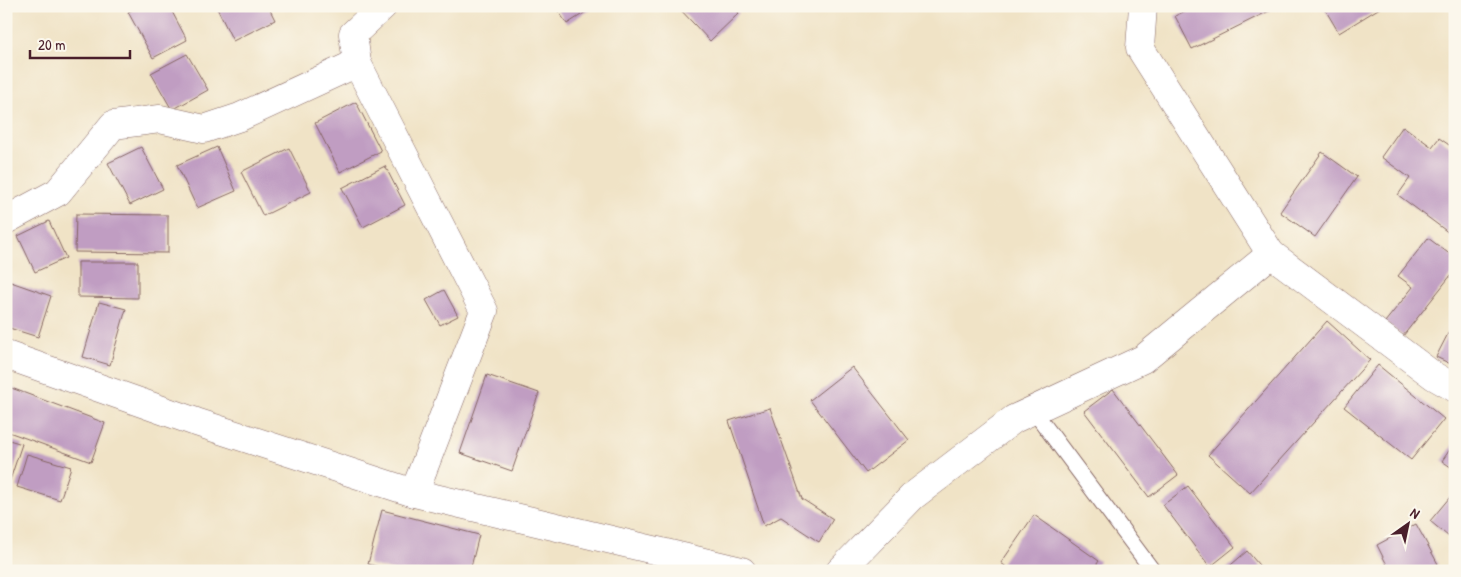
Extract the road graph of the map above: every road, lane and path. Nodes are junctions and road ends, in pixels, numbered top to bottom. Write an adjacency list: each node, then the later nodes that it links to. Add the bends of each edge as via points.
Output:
1 (384, 6): 3 (street, via 353,34)
2 (1143, 6): 5 (street, via 1140,48)
3 (356, 63): 4 (street, via 240,117 204,129 160,119 114,125 58,192); 9 (street, via 484,311)
4 (6, 220)
5 (1271, 254): 7 (street, via 1434,376); 8 (street, via 1143,359)
6 (6, 355): 9 (street, via 196,422)
7 (1455, 388)
8 (1033, 410): 11 (street, via 1014,419 913,496); 12 (lane)
9 (414, 493): 10 (street)
10 (742, 571)
11 (840, 571)
12 (1153, 571)

